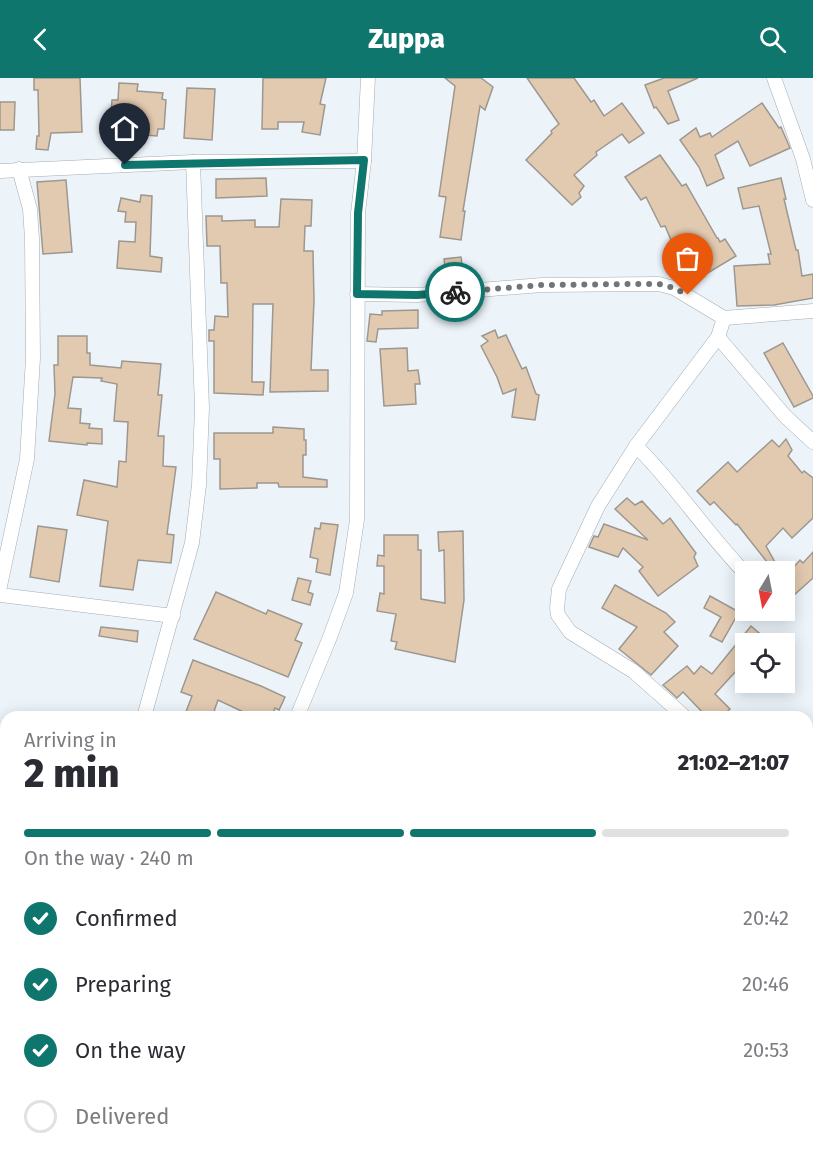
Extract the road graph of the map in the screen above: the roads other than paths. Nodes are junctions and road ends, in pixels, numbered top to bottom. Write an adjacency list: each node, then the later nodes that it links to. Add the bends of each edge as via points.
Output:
1 (368, 78): 4 (street)
2 (774, 78): 3 (street)
3 (808, 157): 8 (street)
4 (364, 160): 5 (street); 9 (street, via 358,213)
5 (193, 162): 6 (street); 18 (street, via 202,408 199,485 192,543)
6 (19, 169): 7 (street); 16 (street, via 30,209 33,358 27,459)
7 (0, 171)
8 (813, 200)
9 (357, 294): 11 (street, via 659,284 674,288); 20 (street, via 357,520 346,593)
10 (813, 311): 11 (street)
11 (724, 318): 12 (street)
12 (718, 337): 13 (street, via 785,416); 14 (street)
13 (813, 442)
14 (636, 446): 15 (street, via 657,466); 21 (street, via 590,522 559,589 557,608 570,632 633,671)
15 (735, 562)
16 (0, 586)
17 (0, 595): 18 (street)
18 (173, 616): 19 (street)
19 (146, 711)
20 (300, 711)
21 (678, 711)

